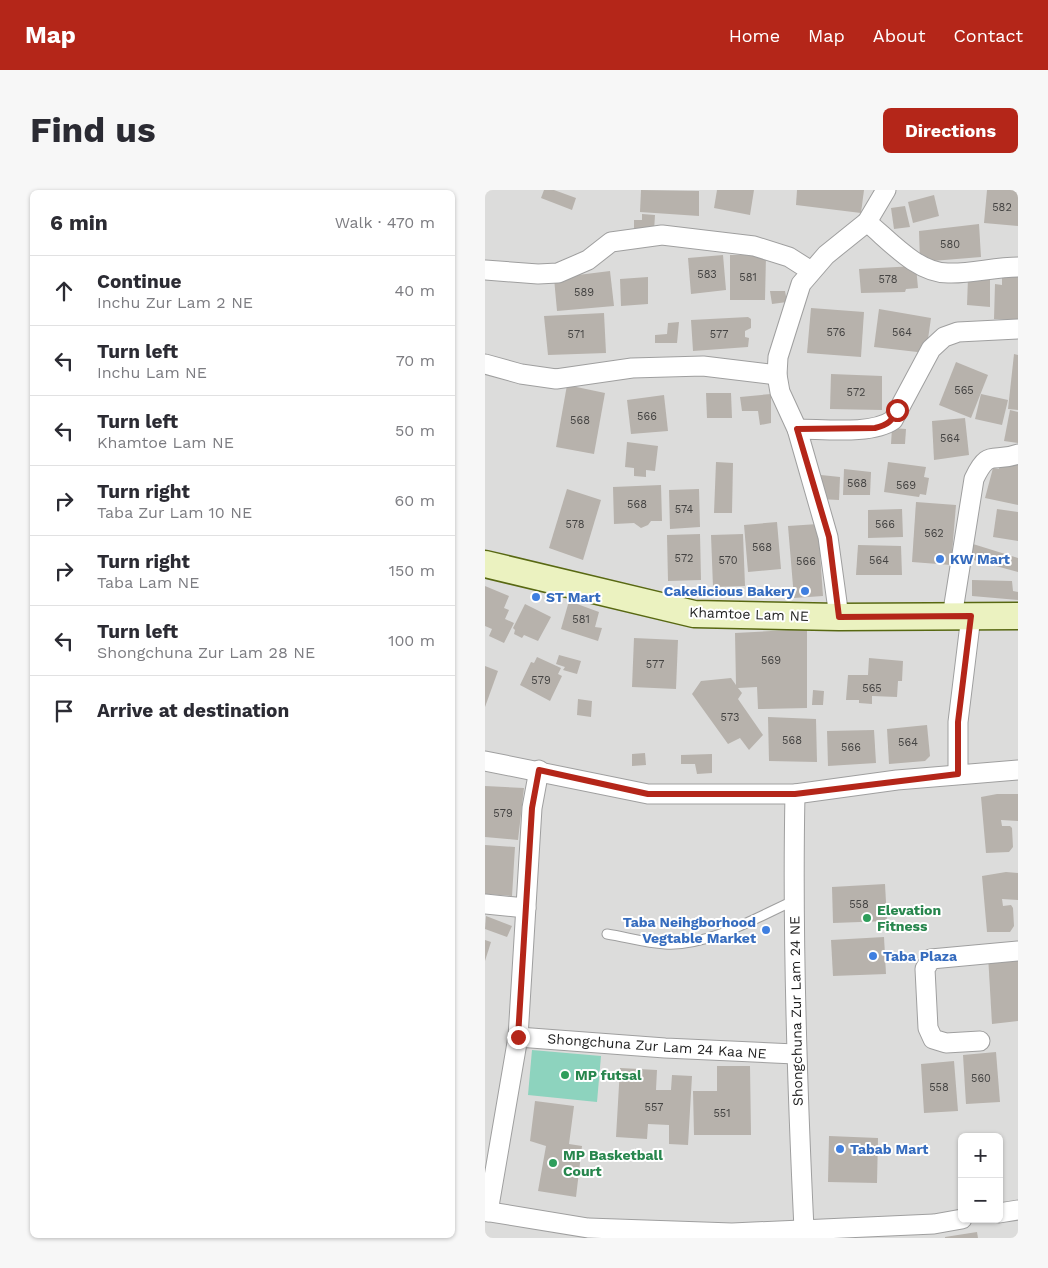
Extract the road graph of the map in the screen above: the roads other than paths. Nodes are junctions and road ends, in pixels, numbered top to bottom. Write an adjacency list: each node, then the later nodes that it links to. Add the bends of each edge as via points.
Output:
1 (885, 190): 2 (street)
2 (867, 222): 3 (street, via 932,271 948,273); 5 (street)
3 (1018, 267)
4 (485, 270): 5 (street, via 558,273 588,260 611,242 662,235 753,246 789,257)
5 (811, 271): 8 (street, via 801,284 790,313 778,357)
6 (1018, 329): 9 (street, via 958,332 944,337 931,349 893,420 885,426)
7 (485, 364): 8 (street, via 557,379 631,368 703,366)
8 (777, 375): 9 (street, via 780,392)
9 (797, 429): 14 (street, via 829,537)
10 (1018, 454): 12 (street, via 988,458 974,479)
11 (485, 564): 14 (main road, Khamtoe Lam NE, via 694,614)
12 (961, 616): 13 (main road, Khamtoe Lam NE); 14 (main road, Khamtoe Lam NE); 18 (street)
13 (1018, 616)
14 (839, 617)
15 (485, 761): 16 (street)
16 (539, 770): 19 (street, via 648,794); 22 (street, via 532,808)
17 (1018, 770): 18 (street)
18 (958, 774): 19 (street)
19 (795, 794): 20 (street, Shongchuna Zur Lam 24 NE)
20 (793, 902): 23 (lane, via 719,934 683,944); 27 (street, Shongchuna Zur Lam 24 NE)
21 (485, 904): 22 (street)
22 (526, 908): 25 (street)
23 (607, 934)
24 (1018, 951): 26 (street, via 931,959 925,969 928,1028 933,1039 946,1043)
25 (518, 1037): 27 (street, Shongchuna Zur Lam 24 Kaa NE); 29 (street)
26 (980, 1041)
27 (795, 1054): 32 (street, Shongchuna Zur Lam 24 NE)
28 (1018, 1210): 30 (street)
29 (486, 1212): 33 (street)
30 (1003, 1212)
31 (958, 1220): 32 (street, via 934,1224)
32 (804, 1229): 34 (street)
33 (588, 1233): 34 (street)
34 (732, 1236)

